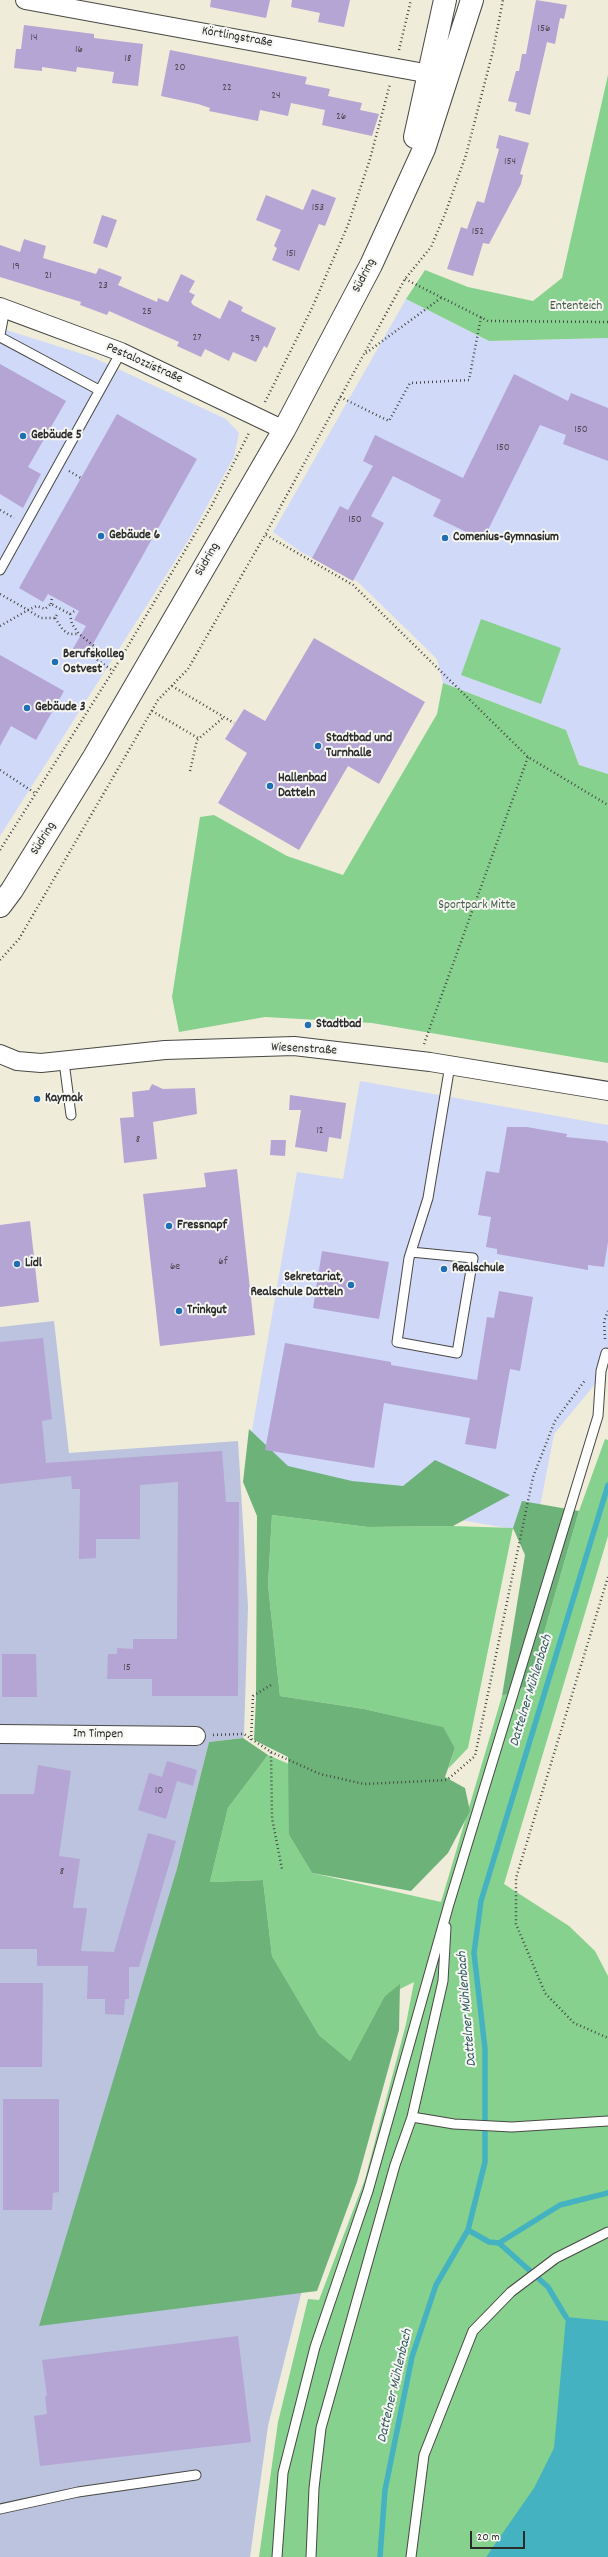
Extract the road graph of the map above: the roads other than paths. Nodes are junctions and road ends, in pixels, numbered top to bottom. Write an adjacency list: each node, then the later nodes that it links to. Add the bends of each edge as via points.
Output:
1 (25, 0): 4 (street, Körtlingstraße)
2 (445, 0): 4 (main road, Südring)
3 (472, 0): 4 (main road, Südring)
4 (438, 76): 9 (main road, Südring, via 424,149 371,265)
5 (3, 308): 6 (lane); 7 (street, Pestalozzistraße)
6 (0, 336): 8 (lane)
7 (121, 352): 8 (lane); 9 (street, Pestalozzistraße)
8 (99, 390): 10 (lane)
9 (284, 430): 11 (main road, Südring, via 91,763)
10 (0, 570)
11 (0, 906)
12 (0, 1054): 13 (street, Wiesenstraße, via 17,1061)
13 (64, 1062): 14 (street, Wiesenstraße, via 165,1050 294,1046); 16 (lane)
14 (450, 1065): 15 (street, Wiesenstraße); 17 (lane, via 428,1198)
15 (608, 1091)
16 (71, 1115)
17 (411, 1252): 17 (lane, via 397,1342 457,1353 473,1258)
18 (606, 1352): 21 (lane, via 601,1371 598,1416)
19 (0, 1734): 20 (street, Im Timpen)
20 (196, 1736)
21 (449, 1904): 22 (lane, via 443,1981); 27 (lane, via 368,2191 316,2347 283,2474)
22 (412, 2117): 23 (lane, via 454,2124 512,2127); 28 (lane, via 395,2165 321,2428 314,2488)
23 (608, 2121)
24 (608, 2232): 29 (lane, via 556,2258 511,2292 473,2331 424,2455)
25 (196, 2475): 26 (lane, via 78,2492)
26 (0, 2509)
27 (277, 2557)
28 (311, 2557)
29 (410, 2557)

